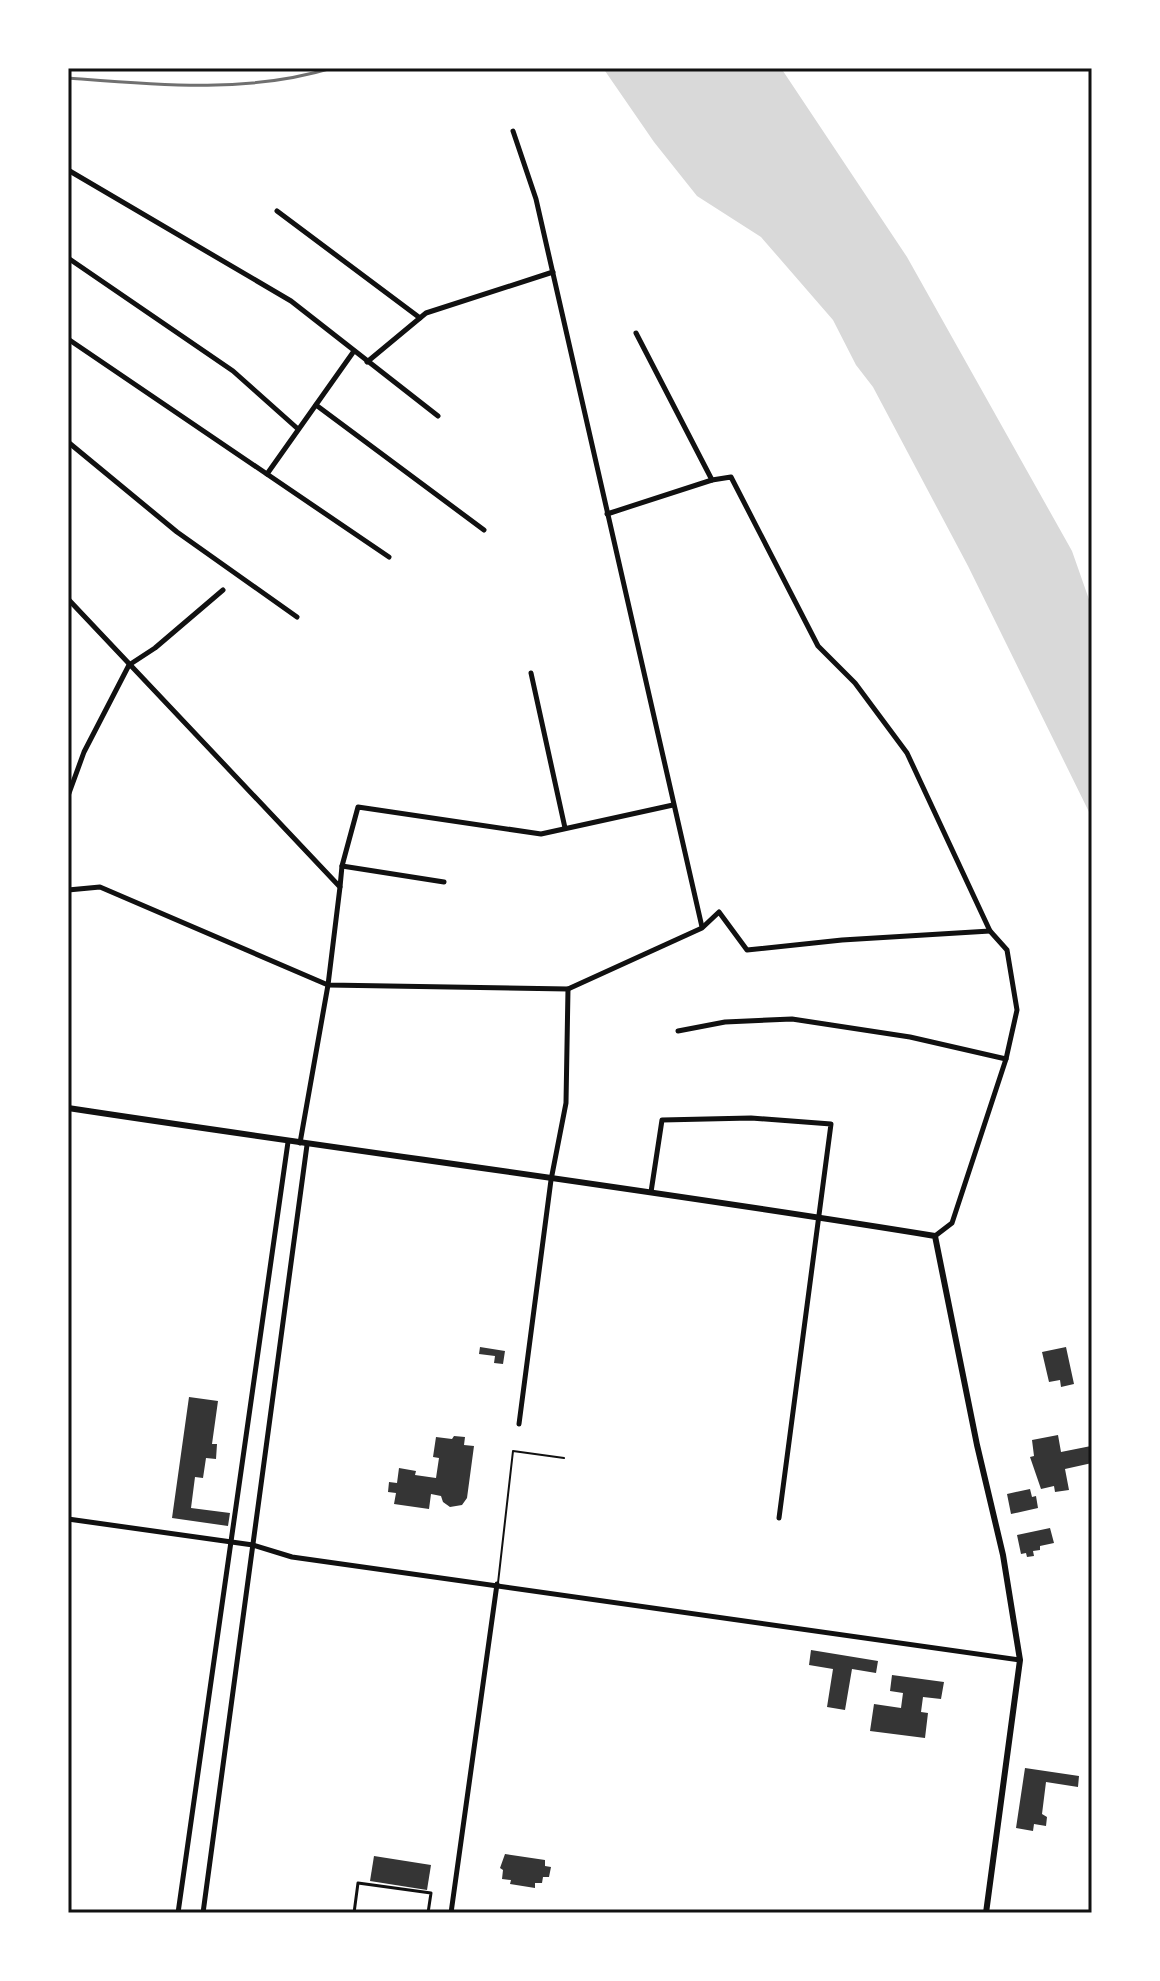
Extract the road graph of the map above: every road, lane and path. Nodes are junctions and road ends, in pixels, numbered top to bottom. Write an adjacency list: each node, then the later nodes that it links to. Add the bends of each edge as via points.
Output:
1 (513, 131): 5 (street)
2 (69, 173): 9 (street, via 291,301)
3 (277, 211): 6 (street)
4 (68, 258): 13 (street, via 233,371)
5 (553, 272): 6 (street); 17 (street)
6 (420, 318): 10 (street)
7 (636, 333): 16 (street)
8 (68, 339): 15 (street)
9 (354, 351): 10 (street); 11 (street)
10 (367, 362): 12 (street)
11 (316, 405): 13 (street); 18 (street)
12 (438, 416)
13 (298, 429): 15 (street)
14 (68, 442): 22 (street, via 177,532)
15 (267, 474): 19 (street)
16 (712, 480): 17 (street); 33 (street, via 731,477 818,646 855,683 907,753)
17 (607, 514): 26 (street)
18 (484, 530)
19 (389, 557)
20 (223, 590): 23 (street)
21 (68, 599): 23 (street)
22 (297, 617)
23 (129, 665): 25 (street, via 84,752); 30 (street)
24 (531, 673): 27 (street)
25 (68, 796)
26 (673, 805): 27 (street); 32 (street)
27 (565, 828): 28 (street, via 541,834 358,807)
28 (342, 866): 29 (street); 30 (street)
29 (444, 882)
30 (340, 887): 34 (street)
31 (68, 890): 34 (street, via 100,887)
32 (702, 928): 33 (street, via 719,912 747,950); 35 (street)
33 (990, 931): 37 (street, via 1007,950 1017,1010)
34 (328, 985): 35 (street); 40 (street)
35 (568, 989): 41 (street, via 566,1103)
36 (678, 1031): 37 (street, via 725,1022 792,1019)
37 (1006, 1059): 44 (street, via 952,1223)
38 (68, 1108): 39 (street)
39 (288, 1142): 40 (street); 49 (street)
40 (304, 1144): 41 (street); 50 (street)
41 (551, 1180): 42 (street); 45 (street)
42 (651, 1192): 43 (street); 43 (street, via 662,1120 751,1118 831,1124)
43 (820, 1217): 44 (street); 47 (street)
44 (935, 1236): 52 (street)
45 (519, 1424)
46 (564, 1458): 51 (lane, via 513,1451)
47 (779, 1518)
48 (68, 1519): 49 (street)
49 (229, 1542): 50 (street); 53 (street)
50 (253, 1545): 51 (street, via 292,1557); 54 (street)
51 (497, 1584): 52 (street); 57 (street)
52 (1020, 1660): 58 (street)
53 (178, 1913)
54 (203, 1913)
55 (354, 1913): 56 (street, via 358,1883 431,1893)
56 (428, 1913)
57 (451, 1913)
58 (986, 1913)

